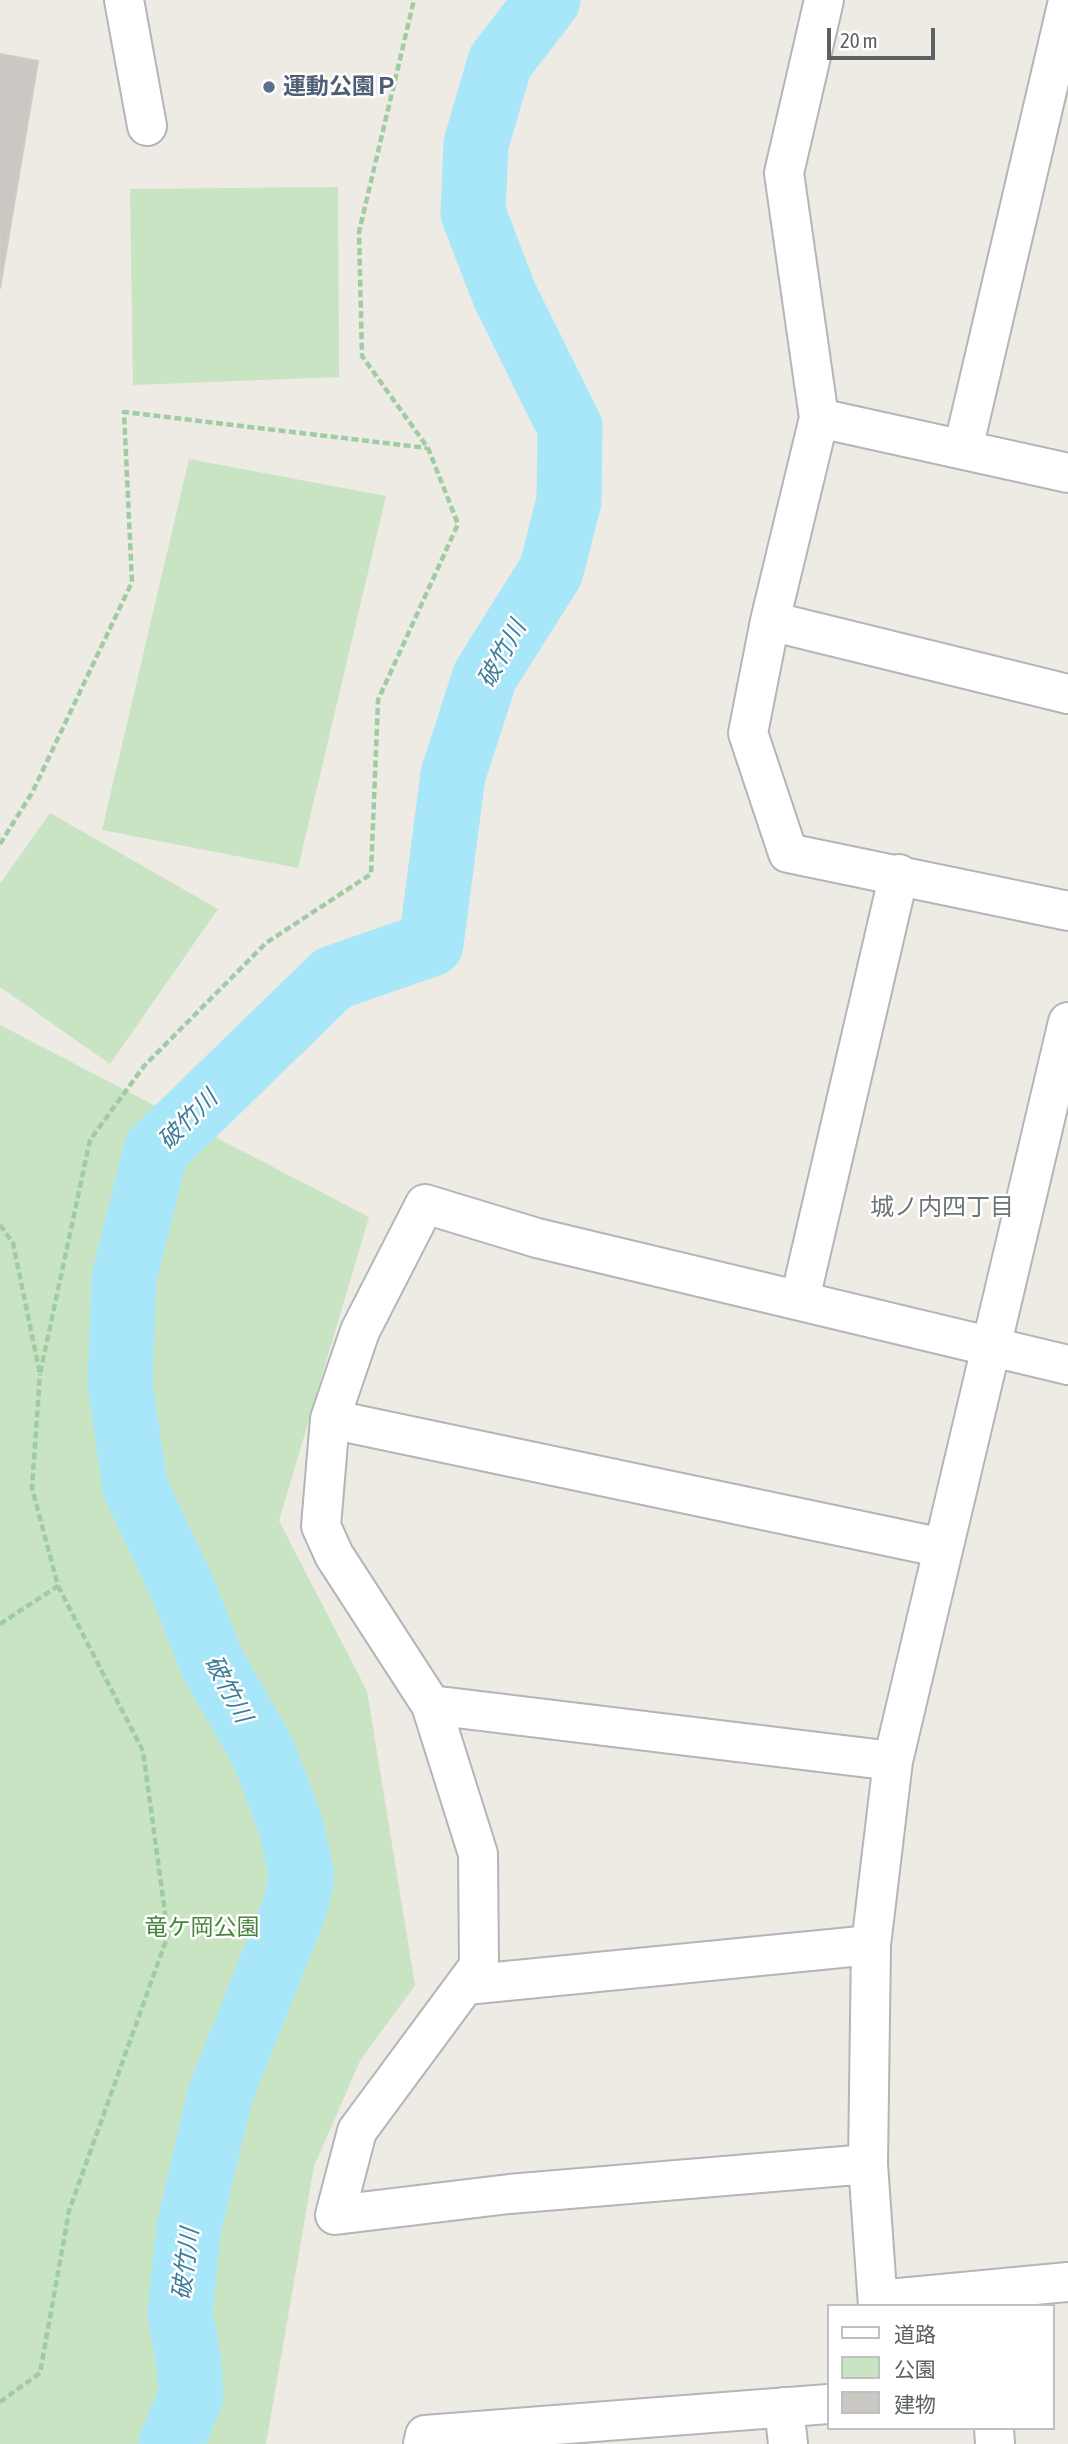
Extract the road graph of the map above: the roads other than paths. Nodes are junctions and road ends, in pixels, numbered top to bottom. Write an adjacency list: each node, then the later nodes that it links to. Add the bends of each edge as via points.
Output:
1 (124, 0): 4 (street)
2 (824, 0): 5 (street, via 784,173)
3 (1068, 1): 6 (street)
4 (148, 126)
5 (819, 418): 6 (street); 8 (street)
6 (963, 450): 7 (street)
7 (1068, 473)
8 (770, 621): 9 (street); 10 (street, via 748,733 788,853)
9 (1068, 694)
10 (899, 874): 11 (street); 13 (street)
11 (1068, 911)
12 (1068, 1022): 14 (street)
13 (800, 1299): 14 (street); 16 (street, via 537,1238 425,1204 360,1331)
14 (991, 1346): 15 (street); 17 (street)
15 (1068, 1365)
16 (330, 1419): 17 (street); 18 (street, via 321,1526 334,1555)
17 (943, 1548): 19 (street)
18 (431, 1705): 19 (street); 21 (street, via 478,1854 479,1966)
19 (892, 1761): 20 (street)
20 (871, 1945): 21 (street); 22 (street)
21 (466, 1984): 22 (street, via 357,2131 335,2215 509,2194)
22 (868, 2164): 24 (street)
23 (1068, 2283): 24 (street)
24 (878, 2303)
25 (827, 2404): 26 (street)
26 (785, 2407): 27 (street); 29 (street)
27 (579, 2434): 28 (street, via 425,2435)
28 (423, 2444)
29 (788, 2444)

